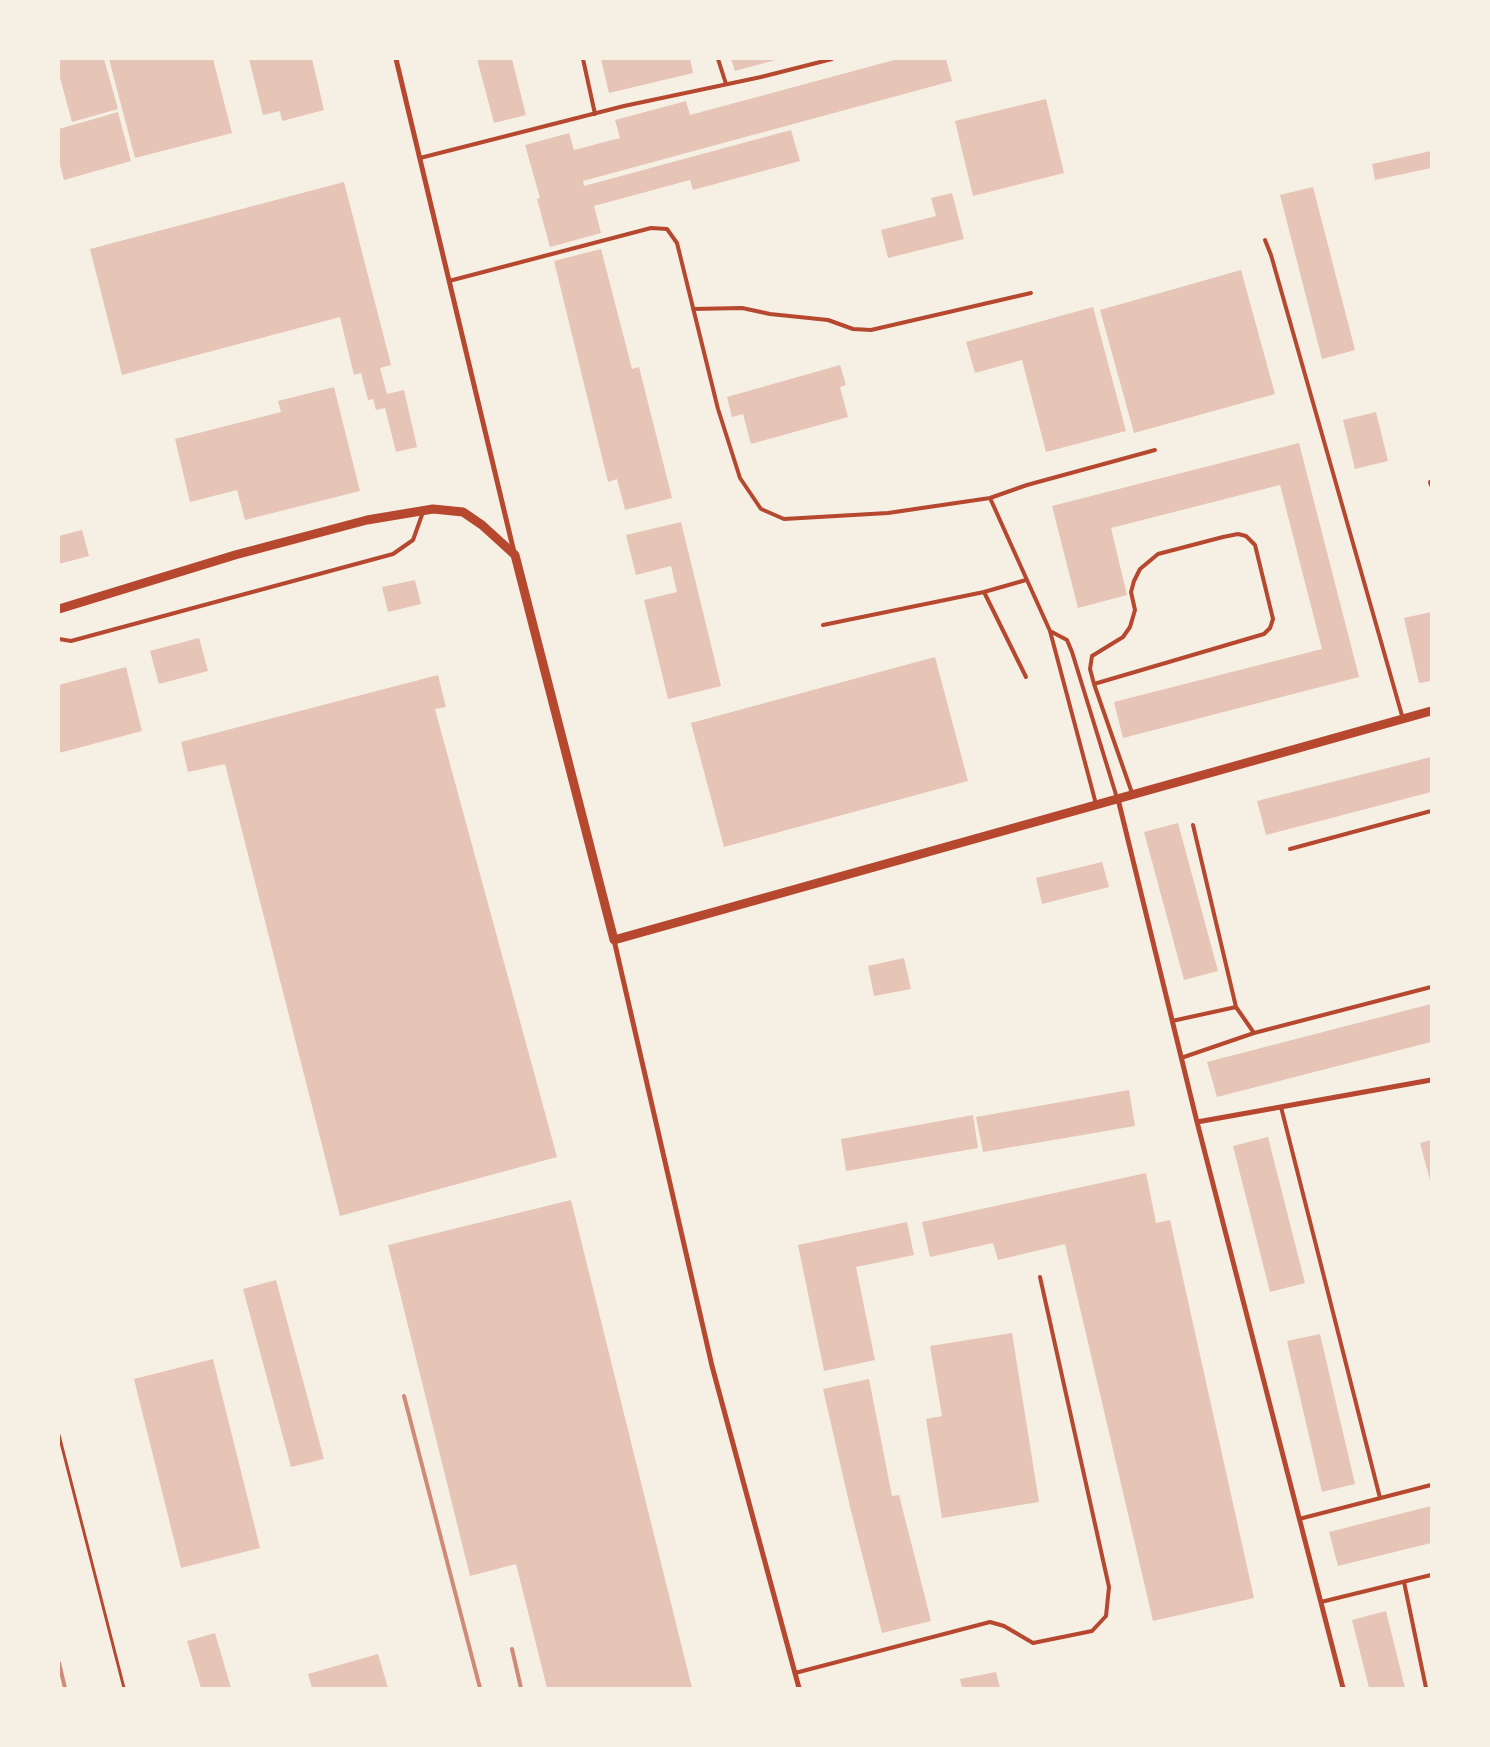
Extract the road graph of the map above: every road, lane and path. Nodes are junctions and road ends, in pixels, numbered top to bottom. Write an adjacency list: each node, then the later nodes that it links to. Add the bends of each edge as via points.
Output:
1 (396, 59): 7 (street)
2 (583, 59): 6 (lane)
3 (718, 59): 5 (lane)
4 (832, 59): 5 (lane)
5 (726, 84): 6 (lane)
6 (595, 114): 7 (lane)
7 (420, 158): 9 (street)
8 (1265, 240): 25 (lane)
9 (449, 281): 11 (lane, via 650,228 667,230 677,244); 15 (street)
10 (1031, 293): 11 (lane, via 871,330 853,329 828,320 742,308)
11 (694, 309): 13 (lane, via 718,409 740,478 761,509 784,519 888,514)
12 (1155, 450): 13 (lane)
13 (990, 498): 16 (lane)
14 (424, 510): 15 (street, via 463,512); 18 (street, via 367,520 235,555); 21 (lane, via 413,540 393,554 71,641)
15 (515, 555): 32 (street)
16 (1026, 580): 17 (lane); 20 (lane)
17 (984, 592): 19 (lane); 22 (lane)
18 (59, 609)
19 (822, 625)
20 (1050, 631): 27 (lane, via 1067,640 1072,652); 28 (lane)
21 (59, 639)
22 (1026, 677)
23 (1094, 684): 23 (lane, via 1090,668 1092,656 1123,636 1130,627 1135,610 1131,592 1140,569 1158,554 1223,537 1246,536 1254,545 1273,619 1264,634); 26 (lane)
24 (1431, 711): 25 (street)
25 (1403, 719): 26 (street)
26 (1133, 795): 27 (street)
27 (1118, 800): 28 (street); 35 (street)
28 (1097, 806): 32 (street)
29 (1431, 811): 31 (lane)
30 (1192, 825): 34 (lane)
31 (1290, 849)
32 (614, 940): 49 (street, via 712,1366)
33 (1431, 987): 36 (lane)
34 (1236, 1006): 35 (lane); 36 (lane)
35 (1172, 1021): 37 (street)
36 (1254, 1033): 37 (lane)
37 (1181, 1058): 40 (street)
38 (1431, 1080): 39 (street)
39 (1281, 1107): 40 (street); 44 (lane)
40 (1197, 1122): 45 (street)
41 (1040, 1277): 49 (lane, via 1109,1587 1106,1616 1092,1631 1033,1643 1004,1626 990,1622)
42 (59, 1435): 50 (path)
43 (1431, 1485): 44 (lane)
44 (1380, 1498): 45 (lane)
45 (1299, 1519): 48 (street)
46 (1431, 1575): 47 (lane)
47 (1404, 1582): 48 (lane); 53 (lane)
48 (1320, 1602): 52 (street)
49 (795, 1673): 51 (street)
50 (124, 1688)
51 (799, 1688)
52 (1343, 1688)
53 (1426, 1688)

